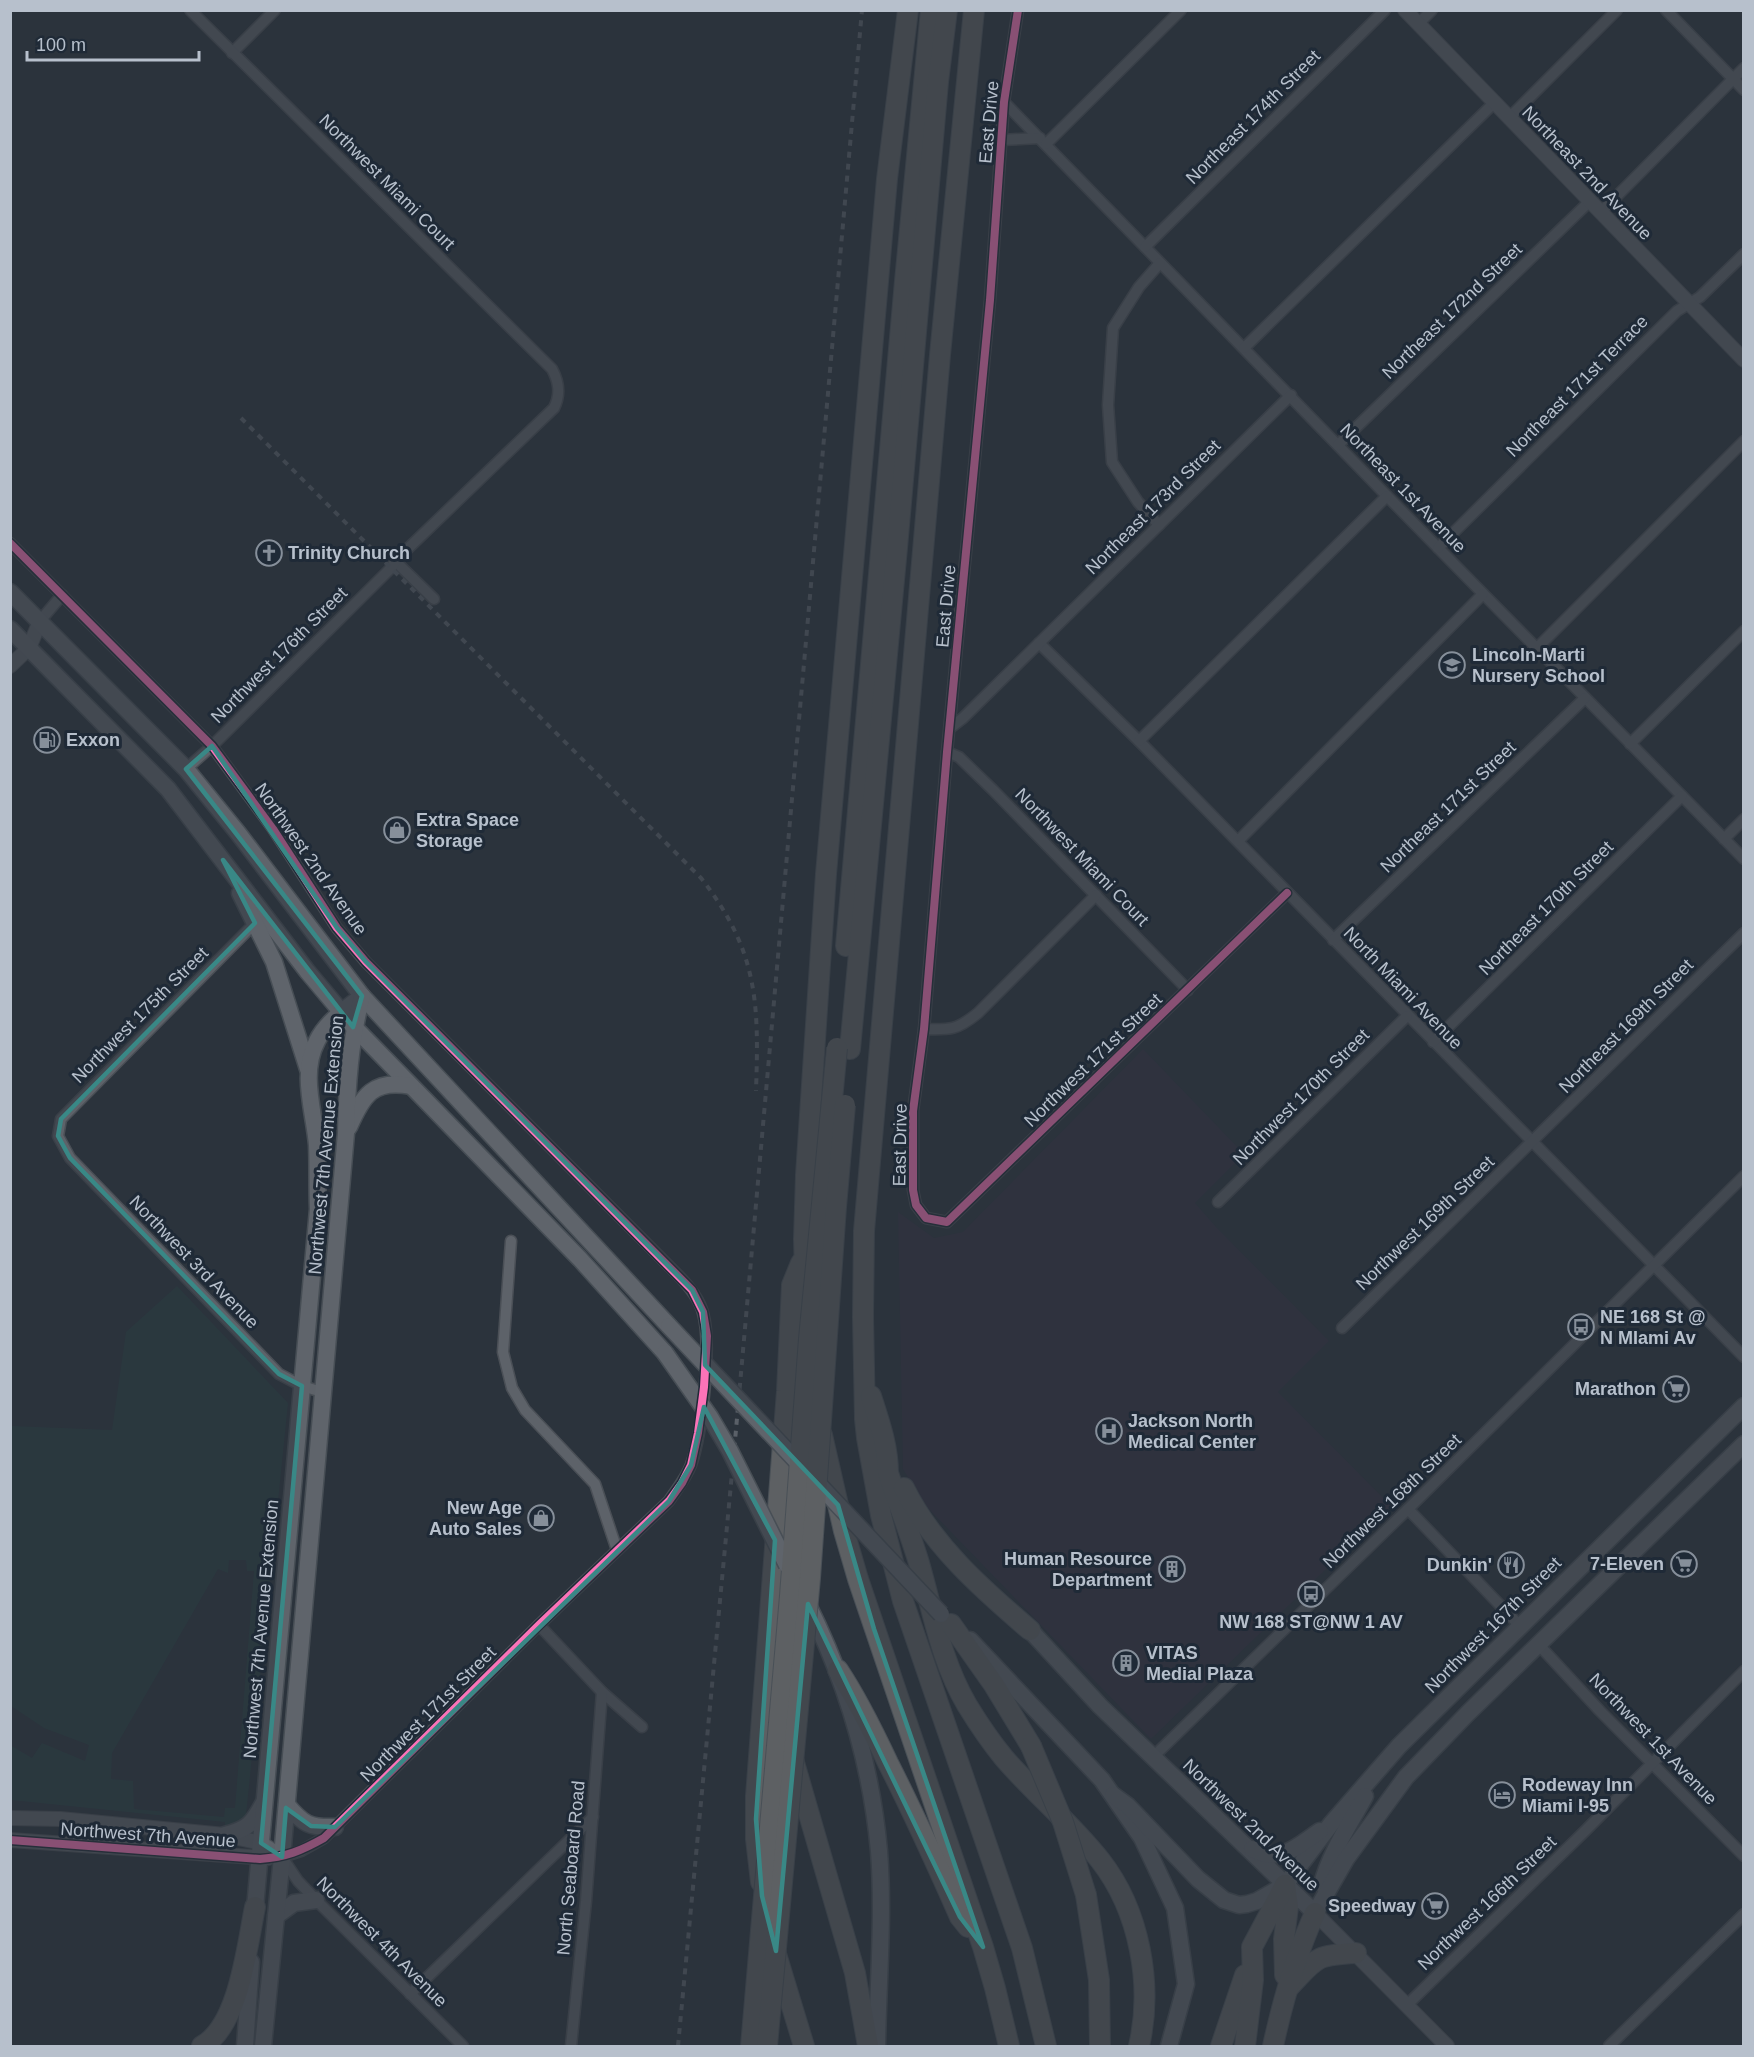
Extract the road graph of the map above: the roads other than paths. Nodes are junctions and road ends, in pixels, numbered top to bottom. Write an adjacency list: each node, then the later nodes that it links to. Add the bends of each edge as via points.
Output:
1 (190, 10): 15 (street, Northwest Miami Court)
2 (275, 10): 15 (street)
3 (908, 10): 87 (highway, via 887,179 826,874 811,1076)
4 (932, 10): 77 (highway, via 905,281)
5 (947, 10): 77 (highway, via 900,525)
6 (974, 10): 91 (highway, via 864,1231)
7 (1018, 10): 19 (street, East Drive)
8 (1181, 10): 23 (street)
9 (1385, 10): 26 (street, Northeast 174th Street)
10 (1405, 10): 14 (street, Northeast 2nd Avenue)
11 (1432, 10): 14 (street)
12 (1617, 10): 21 (street)
13 (1666, 10): 17 (street)
14 (1418, 24): 20 (street, Northeast 2nd Avenue)
15 (232, 53): 32 (street, Northwest Miami Court, via 552,369)
16 (1743, 68): 17 (street)
17 (1732, 79): 18 (street); 25 (street)
18 (1743, 90)
19 (1004, 102): 22 (street, East Drive); 23 (street, Northeast 1st Avenue)
20 (1494, 103): 21 (street, Northeast 2nd Avenue); 30 (street)
21 (1509, 118): 24 (street, Northeast 2nd Avenue)
22 (1001, 140): 23 (street); 53 (street, East Drive)
23 (1043, 141): 26 (street, Northeast 1st Avenue)
24 (1590, 201): 25 (street, Northeast 2nd Avenue); 35 (street, Northeast 172nd Street)
25 (1601, 212): 29 (street, Northeast 2nd Avenue)
26 (1145, 247): 28 (street, Northeast 1st Avenue)
27 (1743, 254): 29 (street, Northeast 171st Terrace)
28 (1160, 263): 30 (street, Northeast 1st Avenue); 37 (street, via 1113,328 1108,405 1112,462 1138,502)
29 (1689, 304): 31 (street, Northeast 2nd Avenue); 39 (street, Northeast 171st Terrace, via 1677,311)
30 (1244, 348): 33 (street, Northeast 1st Avenue)
31 (1743, 360)
32 (558, 380): 40 (street, Northwest 176th Street, via 555,408)
33 (1291, 395): 35 (street, Northeast 1st Avenue); 37 (street, Northeast 173rd Street)
34 (1743, 441): 50 (street)
35 (1338, 445): 36 (street, Northeast 1st Avenue)
36 (1387, 496): 39 (street, Northeast 1st Avenue); 54 (street)
37 (1159, 525): 48 (street, Northeast 173rd Street)
38 (10, 543): 43 (street, Northwest 2nd Avenue)
39 (1438, 548): 42 (street, Northeast 1st Avenue)
40 (395, 561): 44 (street); 56 (street, Northwest 176th Street)
41 (10, 592): 45 (main road)
42 (1483, 594): 50 (street, Northeast 1st Avenue); 62 (street)
43 (62, 596): 45 (street); 56 (street, Northwest 2nd Avenue)
44 (434, 599)
45 (40, 621): 47 (street); 49 (street); 58 (main road)
46 (1743, 631): 55 (street)
47 (12, 633): 49 (main road)
48 (1039, 643): 53 (street, Northeast 173rd Street); 54 (street, North Miami Avenue)
49 (29, 648): 51 (street); 64 (main road, via 152,771)
50 (1536, 649): 52 (street, Northeast 1st Avenue)
51 (10, 666)
52 (1585, 698): 55 (street, Northeast 1st Avenue); 69 (street, Northeast 171st Street)
53 (950, 728): 57 (street, East Drive)
54 (1139, 741): 62 (street, North Miami Avenue)
55 (1630, 744): 59 (street, Northeast 1st Avenue)
56 (212, 746): 58 (street, Northwest 176th Street); 93 (street, Northwest 2nd Avenue, via 273,829 337,928 366,962 692,1290 703,1312 707,1335)
57 (947, 752): 66 (street, Northwest Miami Court, via 959,757 985,781); 75 (street, East Drive)
58 (186, 769): 71 (main road)
59 (1682, 796): 61 (street, Northeast 1st Avenue); 76 (street, Northeast 170th Street)
60 (1743, 819): 61 (street)
61 (1724, 839): 63 (street, Northeast 1st Avenue)
62 (1238, 842): 65 (street, North Miami Avenue)
63 (1743, 859)
64 (223, 860): 67 (main road); 72 (main road)
65 (1287, 893): 69 (street, North Miami Avenue); 70 (street, Northwest 171st Street)
66 (1096, 895): 70 (street, Northwest Miami Court); 75 (street, via 963,1025)
67 (255, 923): 78 (main road, via 278,971); 81 (street, Northwest 175th Street, via 61,1119)
68 (1743, 933): 82 (street, Northeast 169th Street)
69 (1333, 940): 73 (street, North Miami Avenue)
70 (1188, 990): 85 (street, Northwest 171st Street, via 947,1222 926,1218)
71 (362, 996): 72 (main road, Northwest 7th Avenue Extension); 74 (main road, Northwest 7th Avenue Extension); 101 (main road, bridge)
72 (341, 1013): 74 (main road); 78 (main road, Northwest 7th Avenue Extension, via 321,1034)
73 (1407, 1016): 76 (street, North Miami Avenue); 84 (street, Northwest 170th Street)
74 (354, 1027): 79 (main road); 80 (main road, Northwest 7th Avenue Extension)
75 (924, 1029): 85 (street, East Drive, via 914,1111)
76 (1433, 1042): 82 (street, North Miami Avenue)
77 (843, 1049): 145 (highway, bridge, via 809,1339); 146 (highway, bridge, via 810,1578)
78 (308, 1068): 92 (main road, Northwest 7th Avenue Extension, via 317,1146 318,1209)
79 (411, 1086): 80 (main road, via 388,1084 371,1091 358,1106); 107 (main road, bridge, via 573,1251 665,1353 730,1451)
80 (346, 1133): 94 (main road, Northwest 7th Avenue Extension)
81 (58, 1136): 92 (street, Northwest 3rd Avenue, via 70,1158 262,1357 279,1374)
82 (1532, 1143): 88 (street, North Miami Avenue); 89 (street, Northwest 169th Street)
83 (1743, 1176): 88 (street, Northwest 168th Street)
84 (1218, 1202)
85 (916, 1205)
86 (511, 1241): 99 (street, via 503,1352 512,1388 525,1410 595,1484)
87 (804, 1255): 102 (highway, via 792,1285); 133 (highway, via 812,1375 844,1532)
88 (1653, 1266): 90 (street, North Miami Avenue); 98 (street, Northwest 168th Street)
89 (1342, 1328)
90 (1743, 1357)
91 (865, 1376): 97 (highway); 151 (highway, via 867,1438 896,1574 1022,1948)
92 (302, 1386): 94 (street, Northwest 3rd Avenue); 115 (main road, Northwest 7th Avenue Extension)
93 (704, 1387): 99 (street, Northwest 171st Street, via 691,1465 682,1483 669,1501)
94 (322, 1392): 116 (main road, Northwest 7th Avenue Extension)
95 (1743, 1406): 100 (main road, Northwest 167th Street)
96 (1743, 1444): 106 (main road)
97 (888, 1460): 105 (highway, via 938,1542); 138 (highway, via 888,1473 952,1676 993,1744 1091,1848 1119,1889 1140,1951)
98 (1408, 1509): 104 (street); 111 (street, Northwest 168th Street)
99 (617, 1551): 103 (street, Northwest 171st Street)
100 (1548, 1598): 104 (main road, Northwest 167th Street); 106 (main road)
101 (946, 1619): 114 (main road, via 966,1635); 152 (highway, bridge, via 994,1685 1031,1746 1063,1822 1086,1895 1099,1980)
102 (769, 1621): 147 (highway, via 756,1796 758,1862 773,1942); 148 (highway, via 790,1748 855,1973)
103 (539, 1625): 109 (street); 120 (street, Northwest 171st Street)
104 (1520, 1626): 113 (main road, Northwest 167th Street)
105 (1030, 1630): 111 (main road, Northwest 2nd Avenue)
106 (1539, 1645): 112 (street, Northwest 1st Avenue); 130 (main road, via 1407,1777 1346,1858)
107 (838, 1670): 133 (highway, via 904,1794 960,1917); 149 (main road, via 867,1770 877,1839)
108 (1743, 1671): 112 (street, Northwest 166th Street)
109 (602, 1692): 110 (street); 117 (street, North Seaboard Road)
110 (642, 1727)
111 (1152, 1757): 123 (main road, Northwest 2nd Avenue)
112 (1652, 1762): 125 (street, Northwest 1st Avenue); 139 (street, Northwest 166th Street)
113 (1381, 1766): 119 (main road, Northwest 167th Street); 130 (main road, via 1325,1873)
114 (1113, 1795): 127 (main road, via 1198,1880 1224,1900 1247,1904); 155 (main road, via 1142,1838 1175,1908 1186,1984)
115 (265, 1800): 121 (main road, via 247,1827); 124 (main road, Northwest 7th Avenue Extension)
116 (287, 1804): 120 (main road, via 311,1826); 126 (main road, Northwest 7th Avenue Extension)
117 (593, 1817): 137 (street); 144 (street, North Seaboard Road)
118 (10, 1818): 121 (street, Northwest 7th Avenue)
119 (1331, 1824): 123 (main road, via 1289,1852 1265,1855); 127 (main road, Northwest 167th Street)
120 (335, 1827): 126 (street, Northwest 171st Street, via 302,1851)
121 (225, 1835): 124 (street, Northwest 7th Avenue)
122 (10, 1840): 124 (street, Northwest 7th Avenue)
123 (1247, 1846): 127 (main road, Northwest 2nd Avenue)
124 (261, 1851): 126 (street, Northwest 7th Avenue); 129 (main road, Northwest 7th Avenue Extension)
125 (1743, 1856)
126 (282, 1857): 128 (street, Northwest 4th Avenue); 132 (main road, Northwest 7th Avenue Extension)
127 (1285, 1885): 130 (main road, Northwest 2nd Avenue); 134 (highway); 136 (highway)
128 (316, 1900): 132 (main road, via 294,1903); 137 (street, Northwest 4th Avenue)
129 (255, 1907): 140 (highway, via 236,1998 225,2023); 141 (main road, Northwest 7th Avenue Extension)
130 (1315, 1914): 135 (street, Northwest 2nd Avenue); 136 (highway)
131 (1743, 1914): 160 (street)
132 (276, 1916): 142 (main road, Northwest 7th Avenue Extension)
133 (983, 1947): 150 (highway)
134 (1252, 1947): 156 (highway); 157 (highway, via 1253,1980)
135 (1356, 1953): 136 (highway, via 1321,1956); 139 (street, Northwest 2nd Avenue)
136 (1285, 1991): 158 (highway)
137 (410, 1994): 143 (street, Northwest 4th Avenue)
138 (1144, 1997): 153 (highway); 154 (highway)
139 (1407, 2005): 159 (street, Northwest 2nd Avenue)
140 (202, 2046)
141 (244, 2046)
142 (263, 2046)
143 (463, 2046)
144 (571, 2046)
145 (751, 2046)
146 (766, 2046)
147 (804, 2046)
148 (868, 2046)
149 (877, 2046)
150 (1009, 2046)
151 (1046, 2046)
152 (1100, 2046)
153 (1139, 2046)
154 (1150, 2046)
155 (1169, 2046)
156 (1221, 2046)
157 (1245, 2046)
158 (1273, 2046)
159 (1447, 2046)
160 (1609, 2046)

